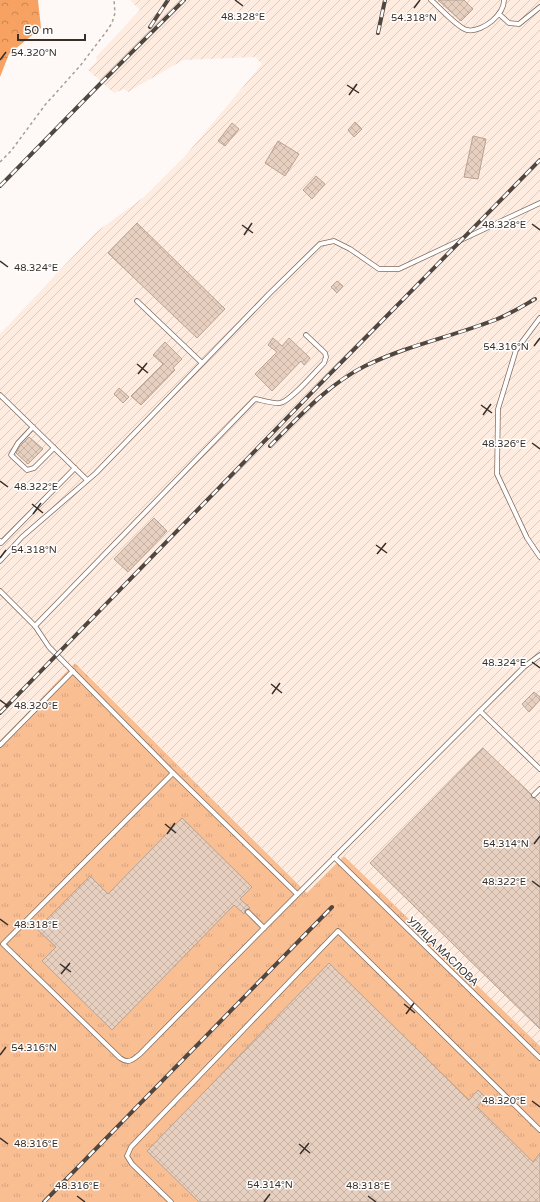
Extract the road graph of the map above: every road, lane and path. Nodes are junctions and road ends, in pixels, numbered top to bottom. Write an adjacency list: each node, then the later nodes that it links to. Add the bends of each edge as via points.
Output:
1 (114, 0): 6 (path, via 115,13 106,32)
2 (431, 0): 5 (lane, via 466,30 476,30)
3 (504, 0): 5 (lane)
4 (540, 7): 5 (lane, via 519,24 509,23)
5 (499, 14)
6 (0, 162)
7 (540, 203): 11 (lane, via 399,269 379,269 334,241 320,244)
8 (137, 301): 11 (lane)
9 (540, 318): 18 (lane, via 516,350 498,409 497,474 527,538)
10 (306, 335): 21 (lane, via 325,353 324,363 284,402 279,404 255,399)
11 (202, 363): 16 (lane)
12 (0, 395): 13 (lane)
13 (33, 427): 14 (lane); 14 (lane, via 18,442 11,455 16,460 27,470 34,468)
14 (54, 448): 15 (lane)
15 (75, 468): 16 (lane); 17 (lane)
16 (87, 480): 19 (lane, via 22,537)
17 (0, 543)
18 (540, 557)
19 (0, 561)
20 (0, 591): 21 (lane)
21 (35, 626): 23 (lane, via 49,647)
22 (540, 655): 24 (lane, via 524,667)
23 (73, 671): 25 (lane); 27 (lane)
24 (480, 711): 26 (lane); 30 (lane)
25 (0, 746)
26 (540, 769)
27 (173, 774): 31 (lane); 33 (lane, via 3,944 120,1058 128,1061 140,1054)
28 (540, 789): 29 (lane)
29 (534, 795)
30 (334, 858): 31 (lane); 34 (lane, УЛИЦА МАСЛОВА)
31 (297, 894): 33 (lane)
32 (248, 912): 33 (lane)
33 (264, 928)
34 (540, 1058)
35 (540, 1130): 36 (lane, via 338,931 131,1147 127,1156 132,1164)
36 (171, 1202)

